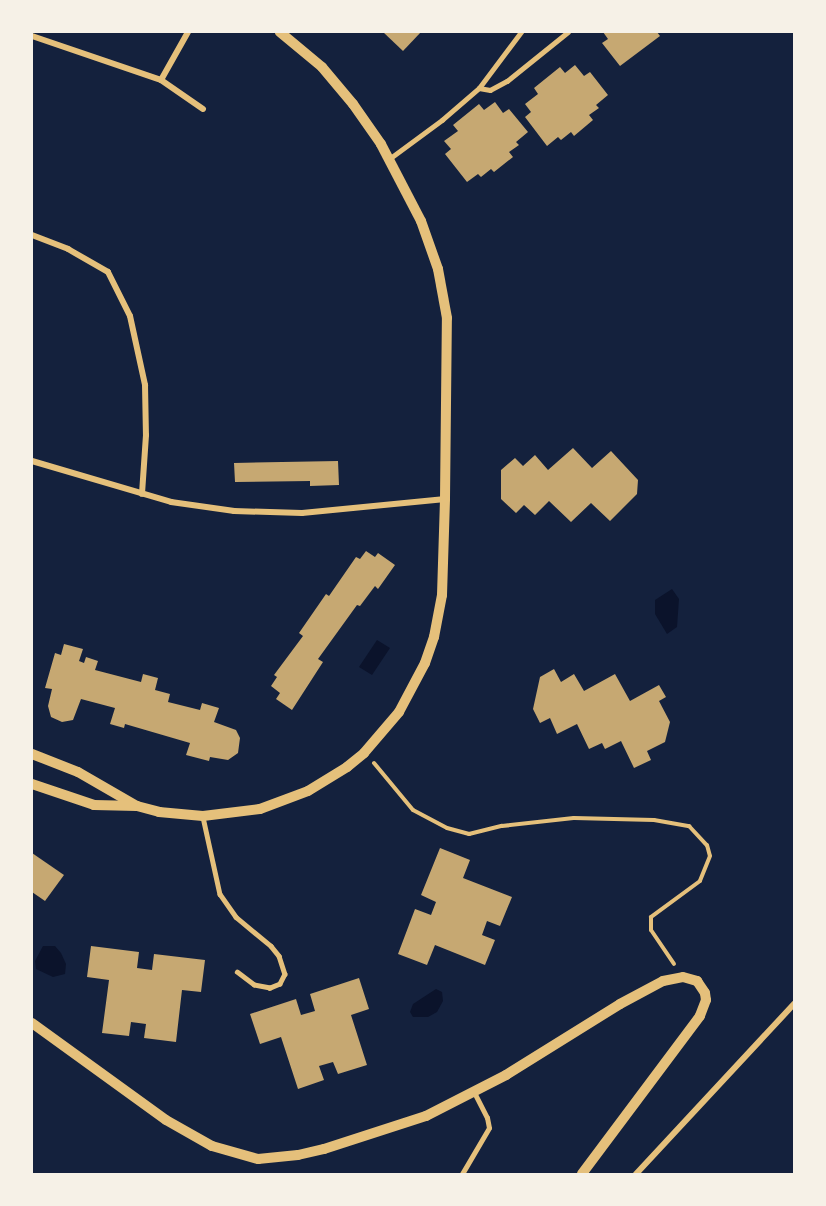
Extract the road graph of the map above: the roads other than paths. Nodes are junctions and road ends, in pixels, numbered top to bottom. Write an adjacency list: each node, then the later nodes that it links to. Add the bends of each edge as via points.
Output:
1 (188, 32): 6 (street)
2 (280, 32): 9 (street, via 322,67 353,104)
3 (521, 32): 7 (lane)
4 (568, 32): 7 (lane, via 507,81 490,90)
5 (32, 36): 6 (street)
6 (161, 80): 8 (street)
7 (478, 88): 9 (lane)
8 (203, 109)
9 (389, 159): 13 (street, via 431,245 443,292 447,318)
10 (32, 236): 12 (street, via 68,249 108,272 130,316 145,385)
11 (32, 461): 12 (street)
12 (142, 494): 13 (street, via 201,507 268,513)
13 (445, 500): 17 (street, via 442,595 434,637 399,712 364,753 328,780 287,800 241,813)
14 (32, 754): 16 (street, via 78,772)
15 (32, 784): 16 (street, via 94,805)
16 (137, 806): 17 (street)
17 (203, 816): 18 (lane, via 220,894 236,917 271,946 285,974 280,984 270,988 254,985)
18 (237, 972)
19 (795, 1004): 24 (street)
20 (32, 1023): 21 (street, via 166,1120 212,1146 258,1159 298,1155 354,1142 426,1116)
21 (474, 1092): 22 (lane, via 489,1128); 23 (street, via 663,981 683,977 697,981 705,993 700,1016)
22 (462, 1174)
23 (582, 1174)
24 (636, 1174)

